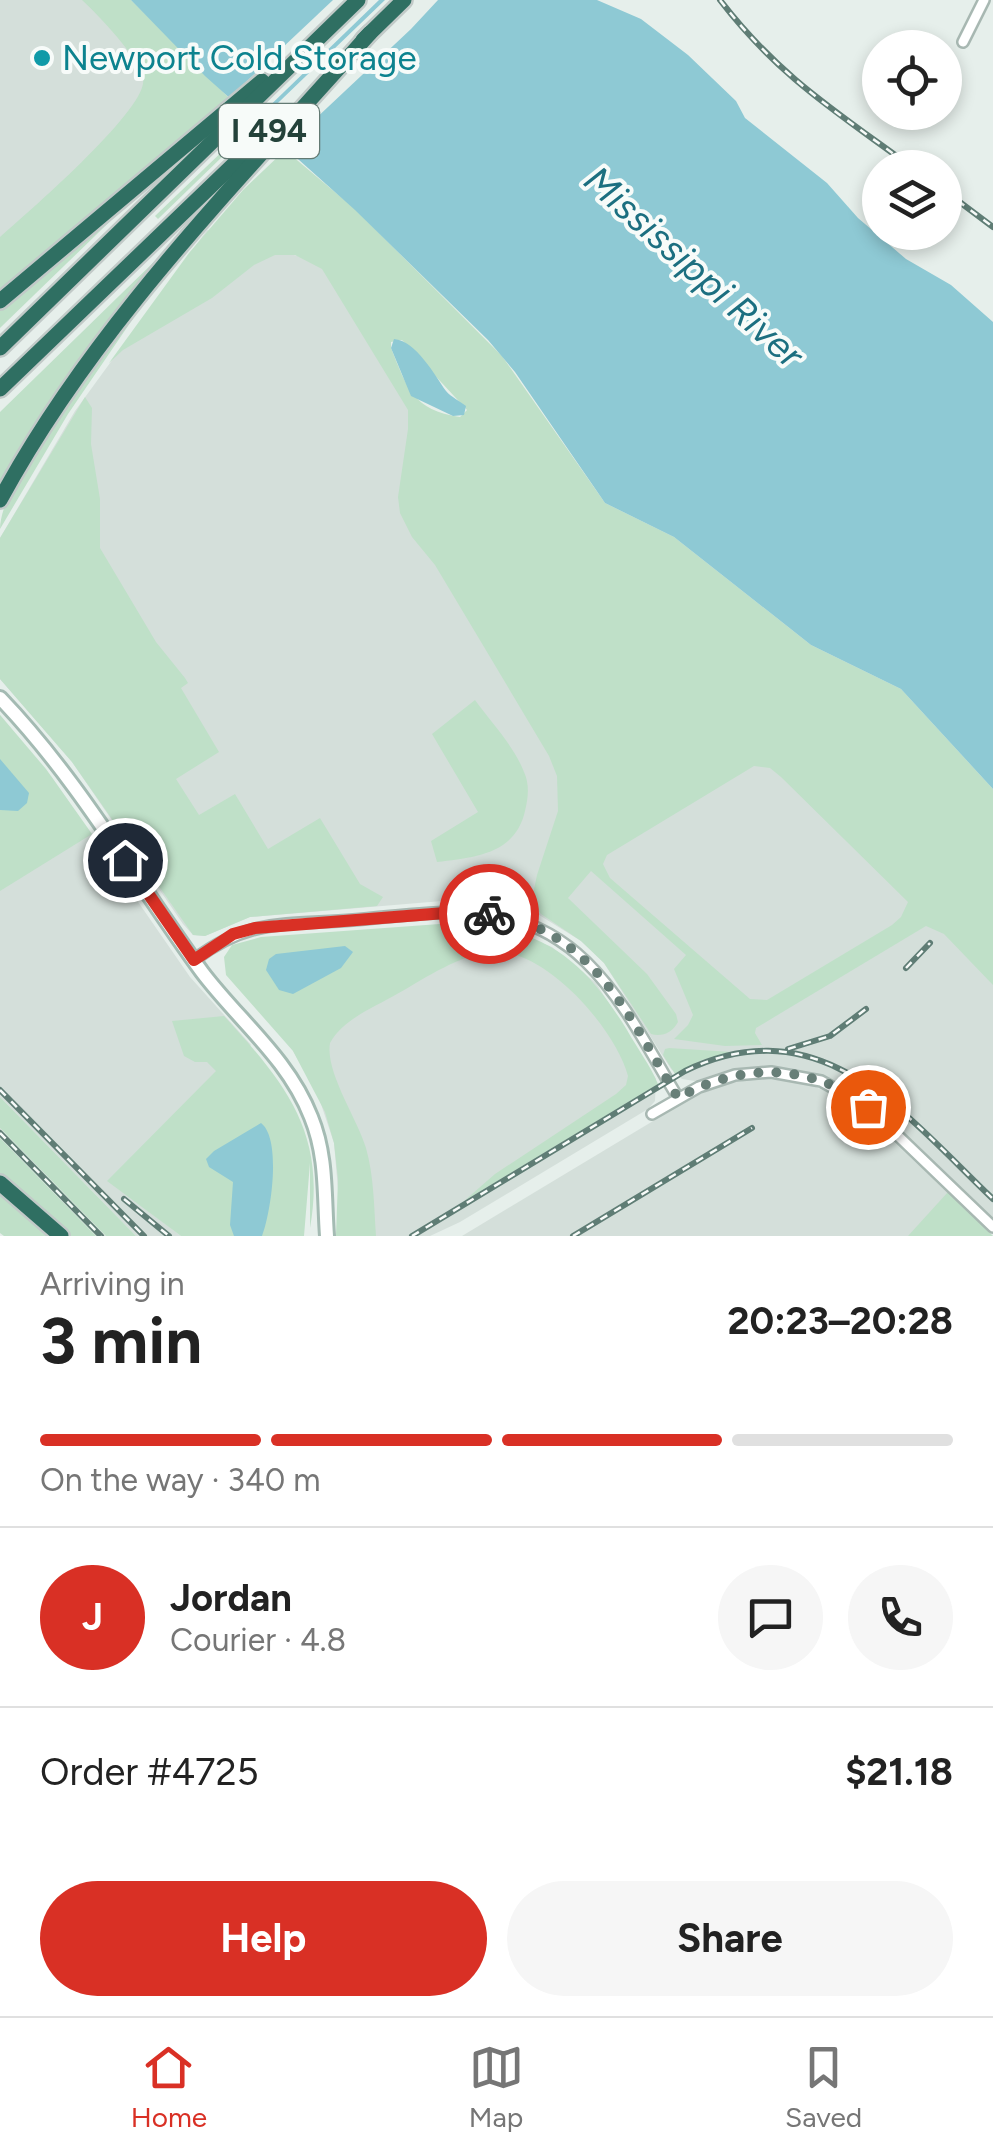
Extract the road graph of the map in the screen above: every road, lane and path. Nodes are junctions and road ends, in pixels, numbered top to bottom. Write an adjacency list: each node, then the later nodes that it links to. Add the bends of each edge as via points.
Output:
1 (404, 0): 4 (highway, I 494)
2 (984, 0): 5 (street)
3 (352, 6): 6 (highway); 8 (highway, I 494)
4 (370, 32): 7 (highway, I 494); 11 (highway, via 182,244 67,390)
5 (963, 42)
6 (0, 302)
7 (60, 332): 9 (highway, I 494); 10 (highway)
8 (0, 348)
9 (0, 390)
10 (0, 398)
11 (0, 500)
12 (0, 698): 13 (main road, via 72,782)
13 (194, 960): 14 (street, via 233,934 264,926 445,913 517,919 565,944 604,977); 17 (main road, via 301,1095 321,1147)
14 (678, 1098): 15 (street); 18 (street, via 713,1080 754,1072 828,1084 868,1107)
15 (652, 1114)
16 (0, 1182): 19 (highway)
17 (326, 1214): 20 (main road); 21 (main road)
18 (993, 1227)
19 (62, 1236)
20 (318, 1236)
21 (326, 1236)

